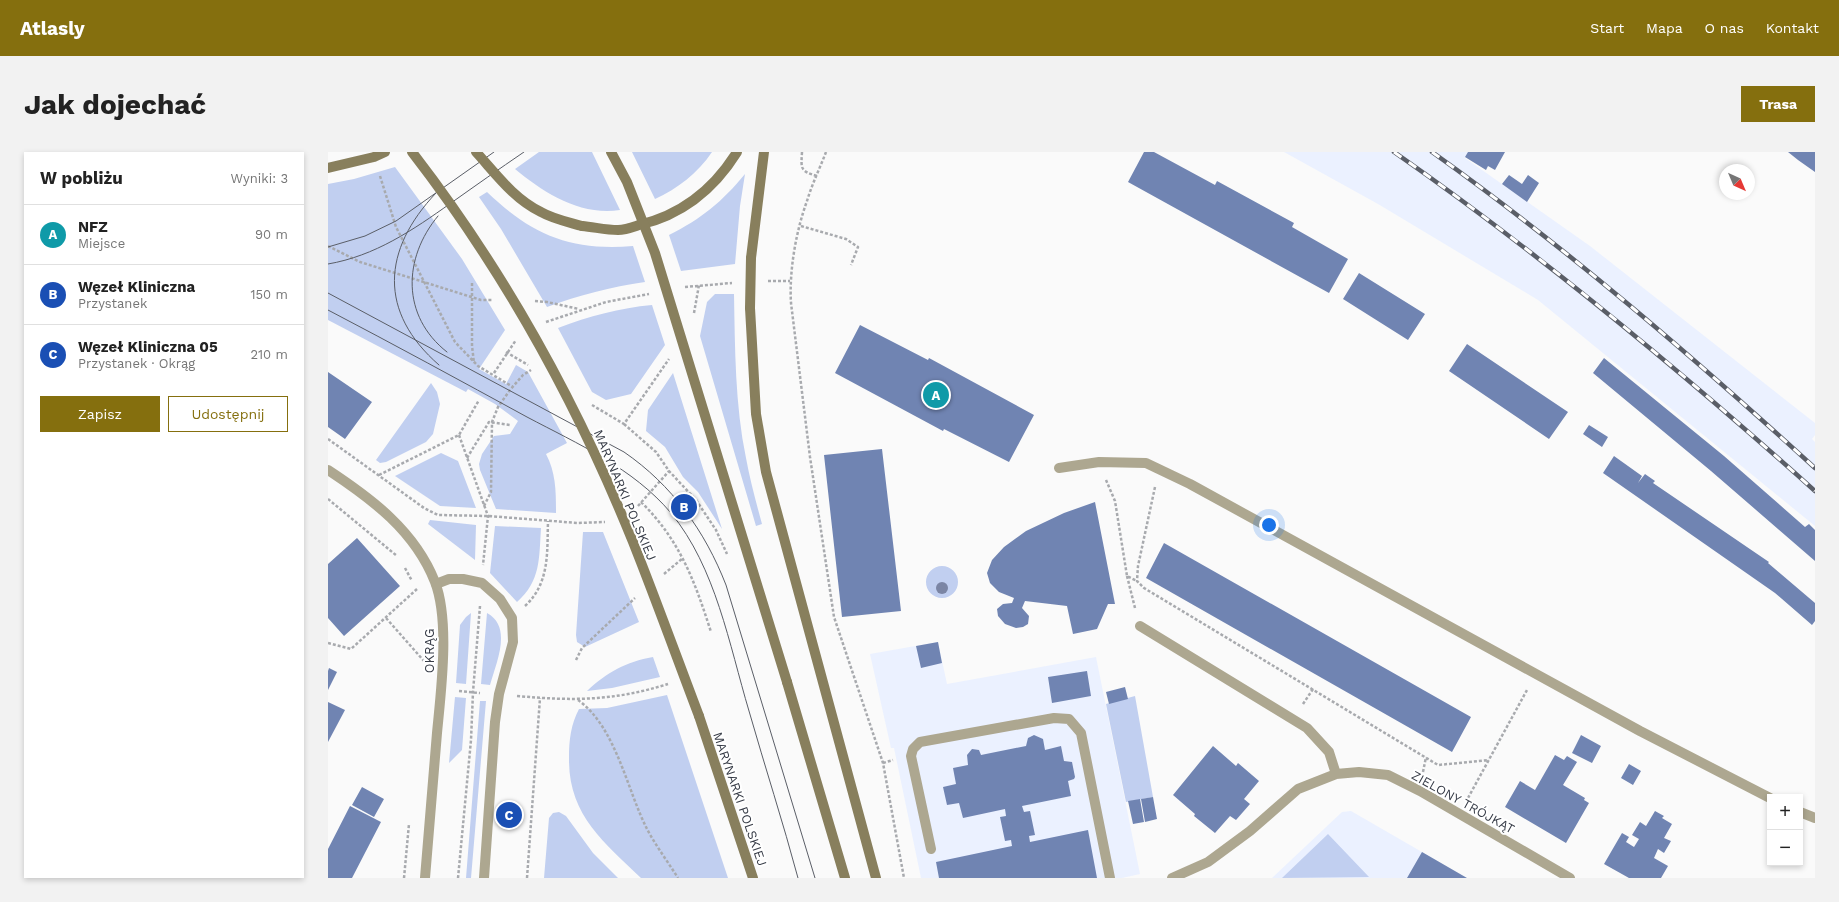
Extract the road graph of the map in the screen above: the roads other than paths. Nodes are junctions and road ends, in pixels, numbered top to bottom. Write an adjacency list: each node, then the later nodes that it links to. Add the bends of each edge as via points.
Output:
1 (386, 152): 7 (main road)
2 (412, 152): 19 (main road, MARYNARKI POLSKIEJ, bridge, via 495,269 537,341 577,419 632,541 699,716)
3 (476, 152): 5 (main road, bridge, via 510,190 542,213 582,226 620,230 660,220 685,206 709,188)
4 (611, 152): 20 (main road, bridge, via 627,182 655,252)
5 (737, 152)
6 (764, 152): 21 (main road, bridge, via 751,258 750,308 756,414 766,472 786,554)
7 (328, 168)
8 (1059, 468): 13 (street, via 1099,462 1146,463 1159,469 1640,732)
9 (328, 470): 10 (street, OKRĄG, via 363,493 391,517 426,564)
10 (436, 584): 17 (street, OKRĄG, via 442,612 443,653); 18 (street, via 449,579 482,583 500,599 512,618 513,642 499,694 495,722)
11 (1140, 626): 12 (street, via 1307,728 1329,752)
12 (1336, 774): 23 (street, ZIELONY TRÓJKĄT, via 1298,789 1250,831 1208,862); 24 (street, ZIELONY TRÓJKĄT, via 1359,772 1388,775)
13 (1767, 796)
14 (1803, 813): 15 (street)
15 (1815, 818)
16 (931, 849): 22 (street, via 911,756 913,749 920,742 1054,718 1068,720 1081,733)
17 (425, 878)
18 (484, 878)
19 (754, 878)
20 (845, 878)
21 (876, 878)
22 (1110, 878)
23 (1172, 878)
24 (1570, 878)

